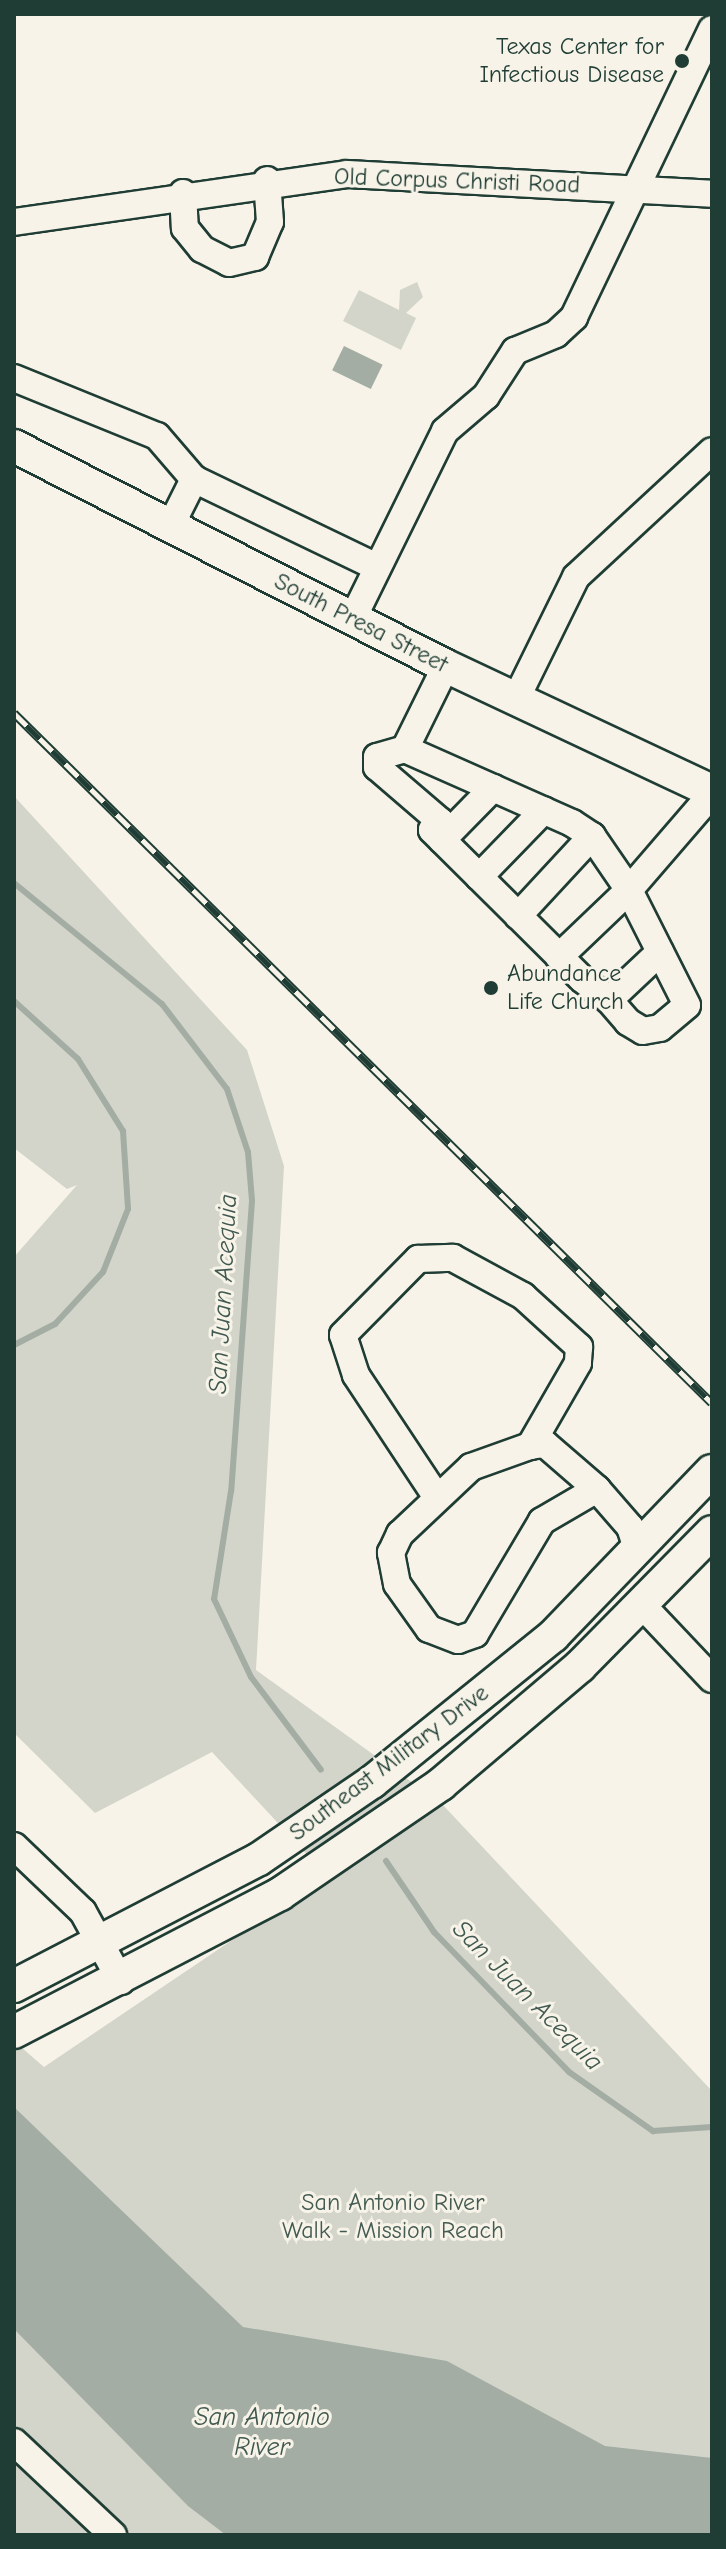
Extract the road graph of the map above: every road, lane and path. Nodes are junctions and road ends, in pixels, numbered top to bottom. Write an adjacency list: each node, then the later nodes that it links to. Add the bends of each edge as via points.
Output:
1 (712, 29): 3 (street)
2 (267, 180): 3 (street, Old Corpus Christi Road, via 395,173); 4 (street, Old Corpus Christi Road); 4 (street, via 270,222 255,257 229,263 202,249 185,228)
3 (629, 189): 5 (street, Old Corpus Christi Road); 12 (street, via 574,317 556,334 515,351 486,396 445,431)
4 (183, 193): 6 (street, Old Corpus Christi Road)
5 (712, 194)
6 (14, 222)
7 (14, 378): 10 (street, via 157,436)
8 (14, 446): 11 (main road, South Presa Street)
9 (712, 451): 15 (street, via 576,577)
10 (194, 479): 11 (street); 12 (street)
11 (170, 527): 13 (main road, South Presa Street)
12 (377, 567): 13 (street)
13 (353, 618): 14 (main road, South Presa Street)
14 (446, 666): 15 (main road, South Presa Street); 16 (street)
15 (516, 699): 18 (main road, South Presa Street)
16 (405, 749): 17 (street); 21 (street, via 377,757 377,767 440,821 432,830)
17 (493, 788): 19 (street); 21 (street)
18 (712, 793): 23 (street)
19 (544, 810): 20 (street); 22 (street)
20 (592, 836): 23 (street); 24 (street)
21 (442, 840): 22 (street)
22 (479, 877): 24 (street)
23 (629, 890): 25 (street); 26 (street)
24 (518, 916): 26 (street)
25 (660, 952): 27 (street); 27 (street, via 687,1005 675,1022 643,1031)
26 (559, 957): 27 (street)
27 (609, 1000)
28 (530, 1446): 30 (street, via 545,1444); 31 (street, via 487,1458); 31 (street, via 578,1363 579,1347 495,1281 453,1258 418,1259 343,1335 356,1375)
29 (712, 1471): 33 (main road, Southeast Military Drive)
30 (597, 1489): 31 (street, via 542,1521 486,1624 458,1640 419,1618 391,1564 395,1540); 33 (street, via 630,1527)
31 (436, 1496)
32 (712, 1532): 34 (main road, Southeast Military Drive)
33 (638, 1551): 34 (main road); 38 (main road, Southeast Military Drive, via 553,1636 372,1782 259,1859)
34 (666, 1579): 35 (main road, Southeast Military Drive)
35 (641, 1604): 36 (street); 39 (main road, Southeast Military Drive, via 441,1784 280,1894)
36 (712, 1679)
37 (14, 1846): 38 (street, via 83,1912)
38 (103, 1944): 39 (street); 40 (main road, Southeast Military Drive)
39 (121, 1981): 41 (main road, Southeast Military Drive)
40 (14, 1986)
41 (14, 2032)
42 (14, 2442): 43 (street)
43 (113, 2535)

